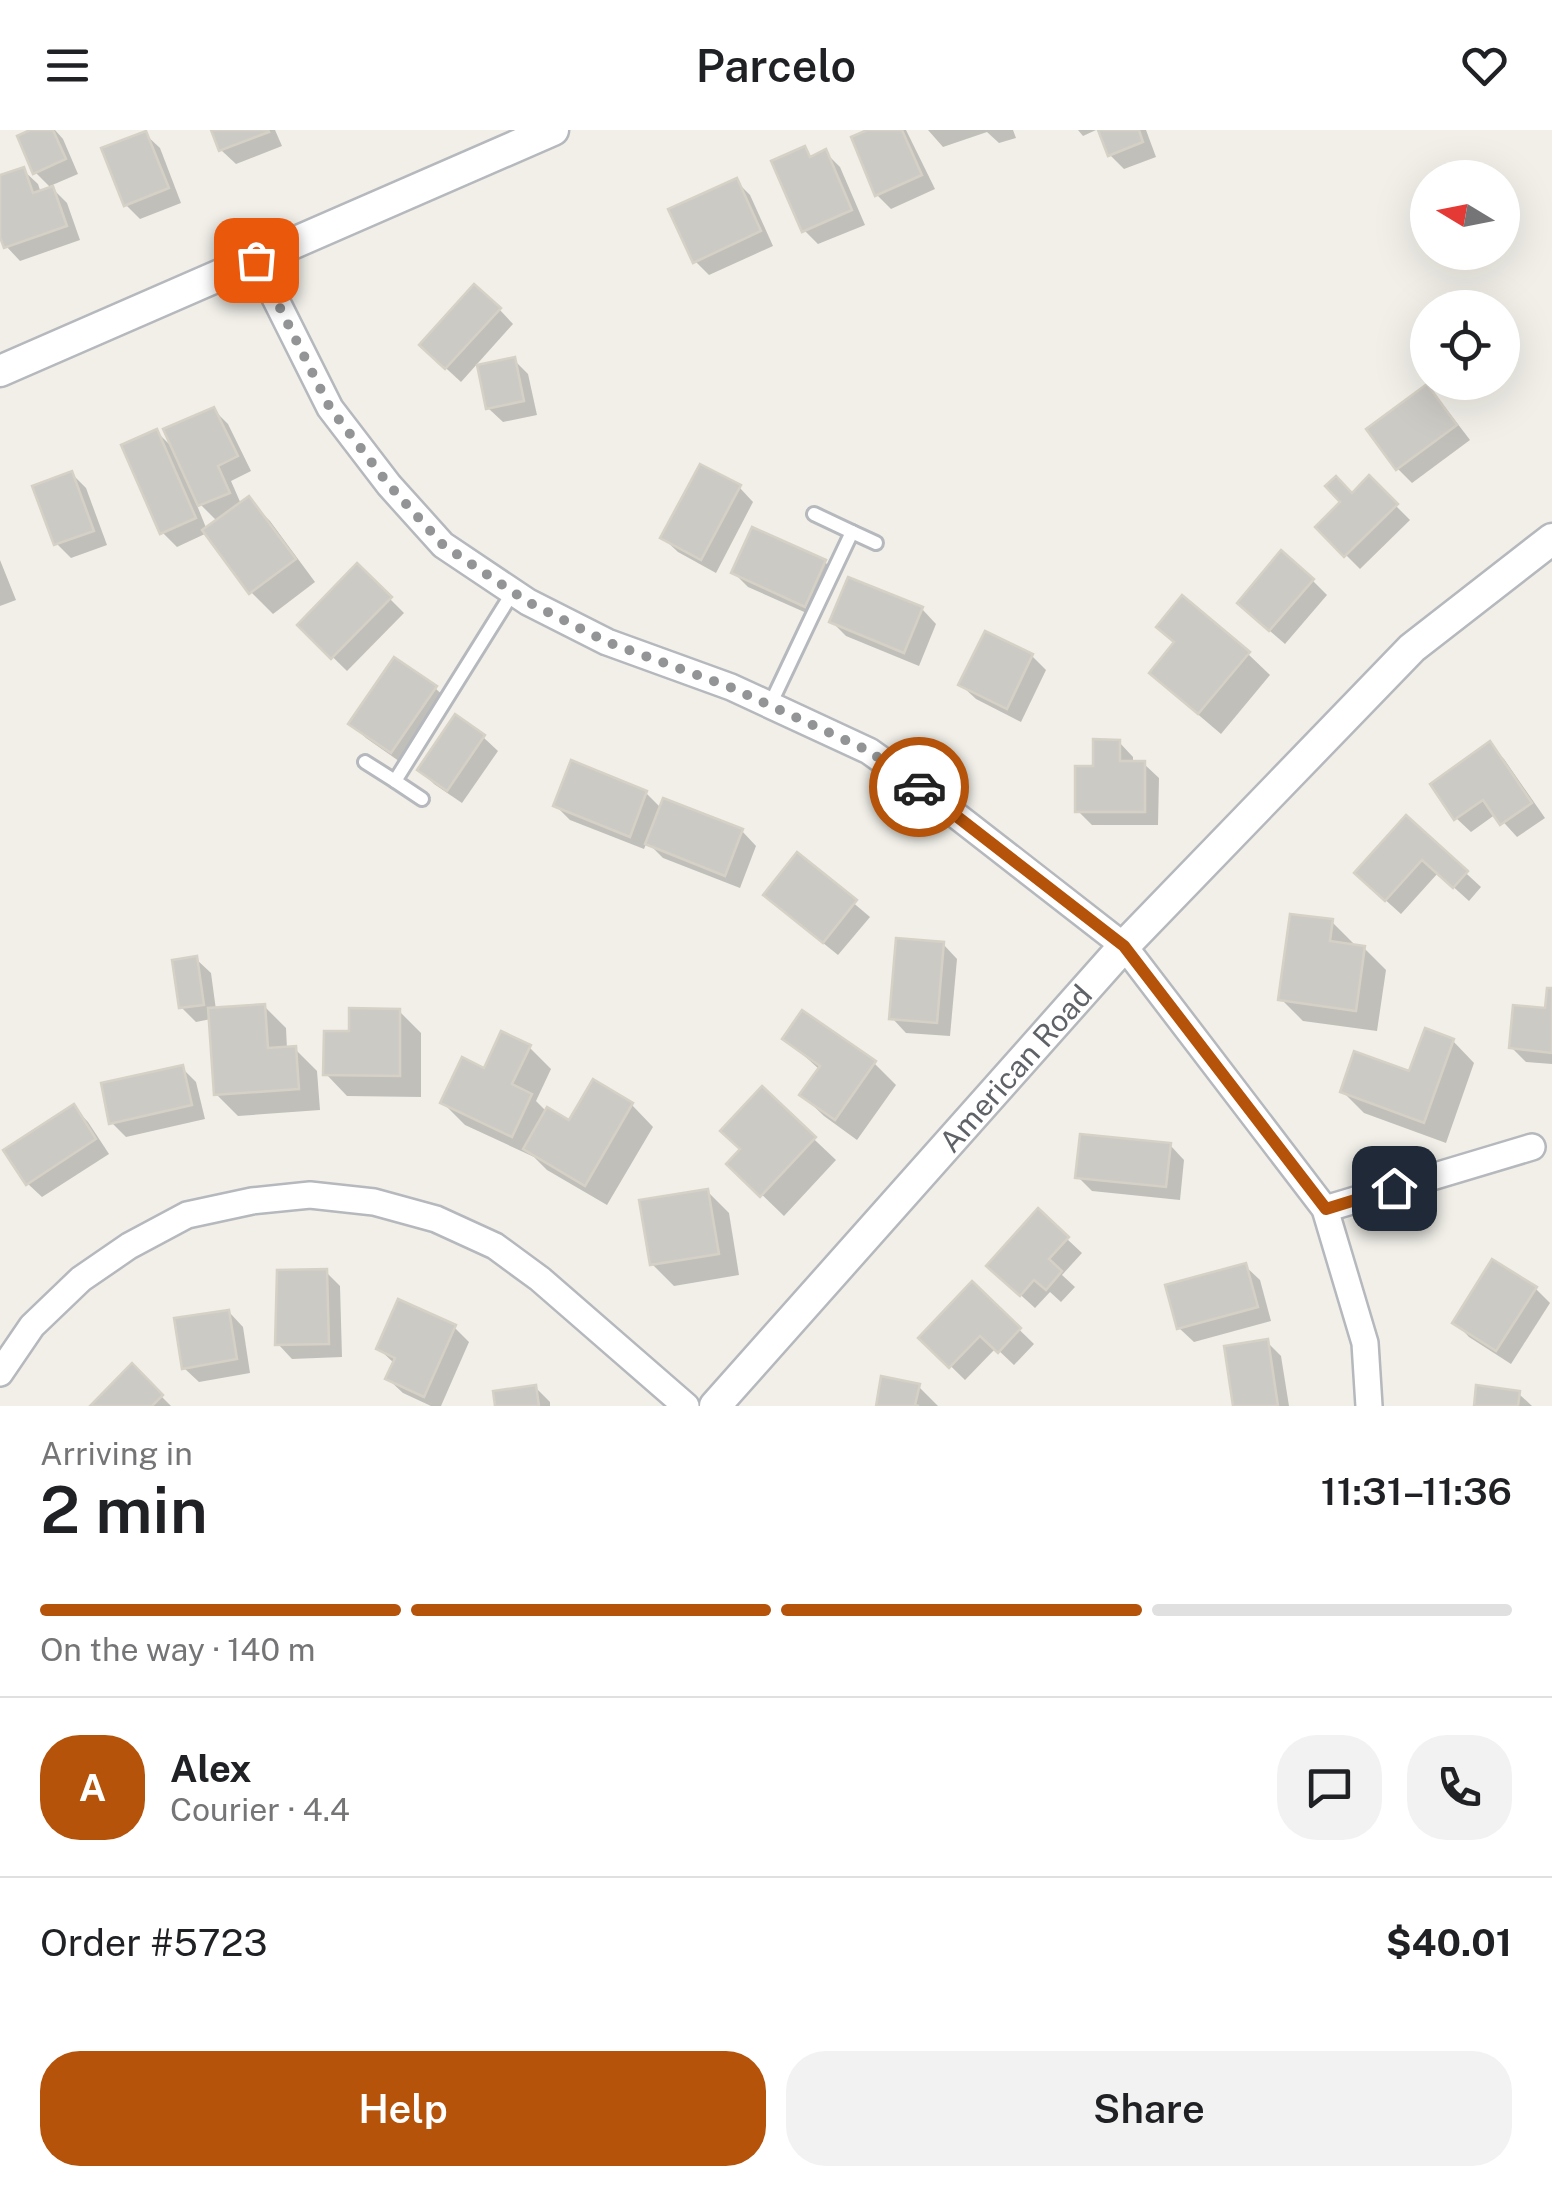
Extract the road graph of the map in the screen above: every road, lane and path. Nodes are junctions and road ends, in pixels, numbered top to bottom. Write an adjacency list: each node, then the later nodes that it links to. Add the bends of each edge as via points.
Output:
1 (553, 130): 2 (street)
2 (256, 260): 3 (street); 8 (street, via 330,408 389,485 443,545)
3 (0, 371)
4 (814, 514): 5 (lane)
5 (852, 532): 7 (lane); 9 (lane)
6 (1552, 539): 13 (street, American Road, via 1412,648)
7 (876, 544)
8 (514, 592): 9 (street, via 607,642); 11 (lane)
9 (770, 705): 13 (street, via 869,751)
10 (365, 762): 11 (lane)
11 (395, 781): 12 (lane)
12 (422, 799)
13 (1124, 946): 15 (street); 18 (street, American Road)
14 (1532, 1147): 15 (street)
15 (1326, 1209): 19 (street, via 1365,1344)
16 (0, 1374): 17 (street, via 32,1326 129,1246 187,1215 310,1195 374,1202 436,1219 495,1246)
17 (686, 1406)
18 (715, 1406)
19 (1369, 1406)

